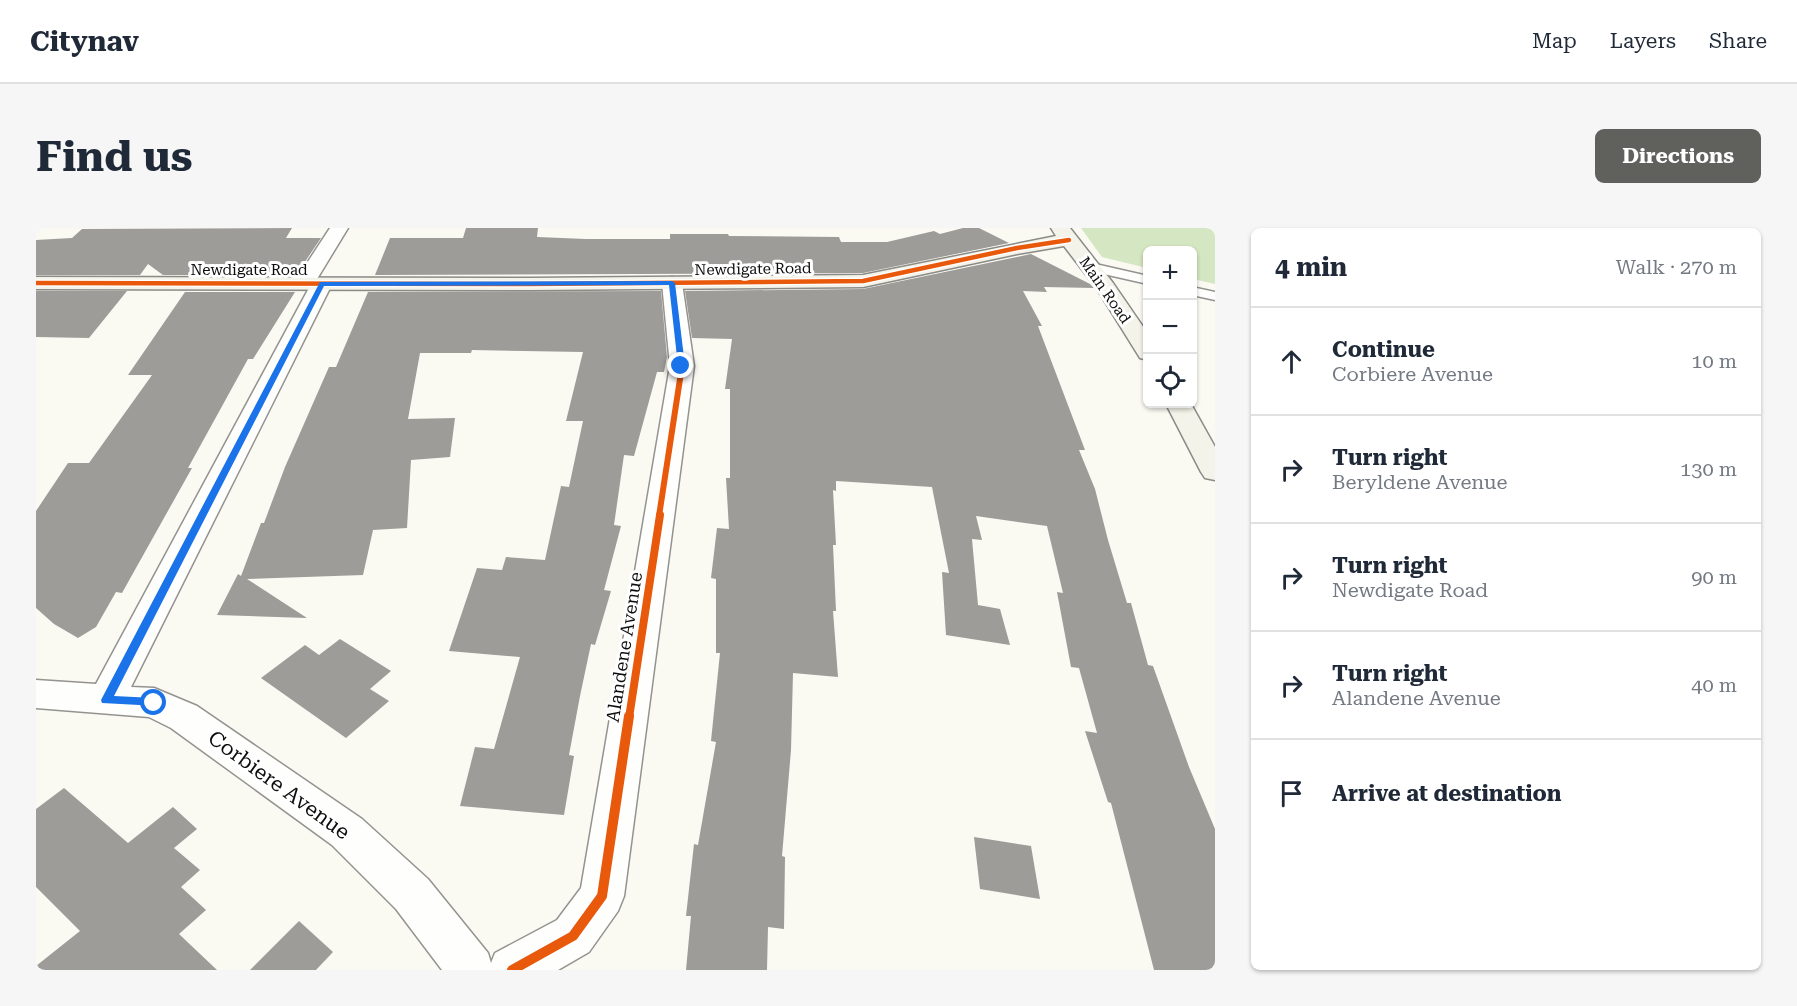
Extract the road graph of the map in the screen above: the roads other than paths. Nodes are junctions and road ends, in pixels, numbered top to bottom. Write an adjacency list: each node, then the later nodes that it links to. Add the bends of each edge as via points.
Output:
1 (339, 228): 7 (street)
2 (1065, 234): 3 (street, Main Road); 5 (street, Newdigate Road, via 863,281)
3 (1091, 267): 4 (lane); 10 (street, Main Road)
4 (1143, 279)
5 (672, 283): 7 (street, Newdigate Road); 16 (street, Alandene Avenue, via 681,366 602,896 573,936)
6 (36, 284): 7 (street, Newdigate Road)
7 (313, 284): 14 (street)
8 (1197, 292): 9 (lane)
9 (1215, 296)
10 (1143, 345)
11 (1180, 408): 12 (street)
12 (1215, 472)
13 (36, 694): 14 (street, Corbiere Avenue)
14 (106, 700): 15 (street, Corbiere Avenue, via 154,703 184,717 347,832 412,894)
15 (471, 970)
16 (512, 970)

